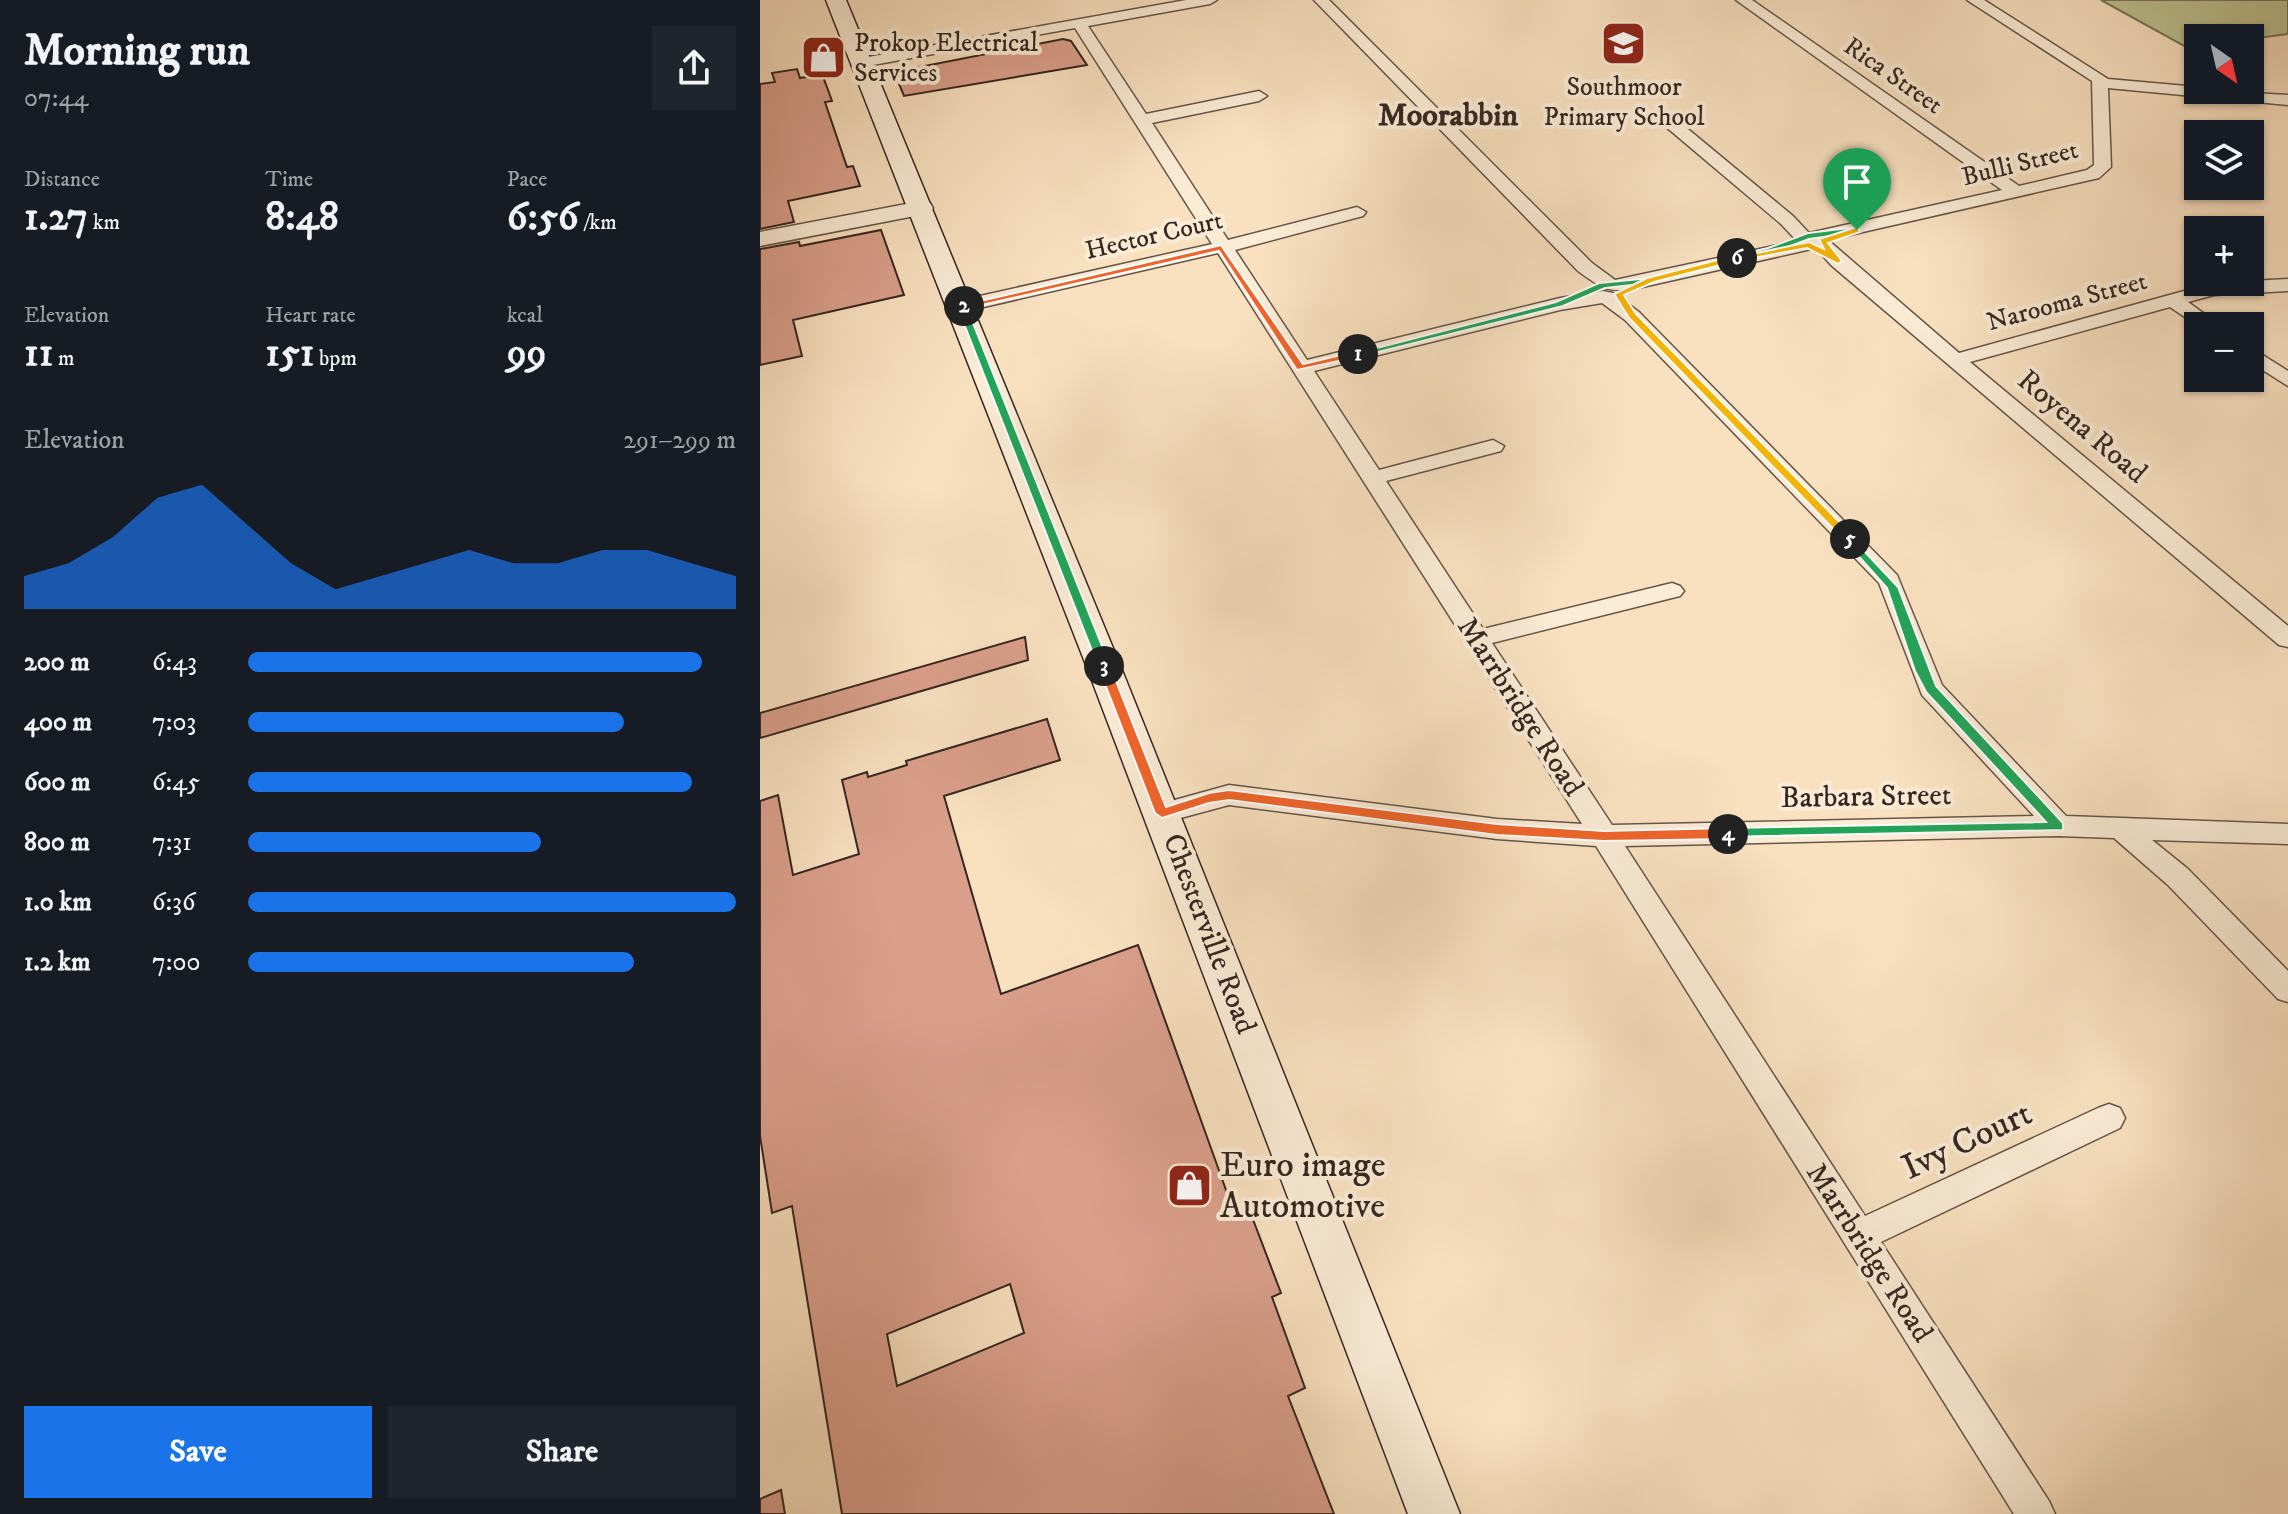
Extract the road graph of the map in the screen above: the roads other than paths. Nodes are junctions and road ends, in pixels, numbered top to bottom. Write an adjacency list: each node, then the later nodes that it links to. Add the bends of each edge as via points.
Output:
1 (836, 0): 7 (main road, Chesterville Road)
2 (1210, 0): 6 (street)
3 (1321, 0): 20 (street)
4 (1743, 0): 13 (street, Rica Street)
5 (1974, 0): 8 (street)
6 (1079, 23): 7 (street); 11 (street, Marrbridge Road)
7 (862, 62): 14 (main road, Chesterville Road)
8 (2102, 83): 10 (street); 13 (street, Bulli Street, via 2101,170)
9 (1259, 96): 11 (street)
10 (2288, 100)
11 (1140, 120): 18 (street, Marrbridge Road)
12 (1671, 123): 17 (street, Royena Road)
13 (2016, 192): 17 (street, Bulli Street)
14 (922, 208): 16 (street); 22 (main road, Chesterville Road)
15 (1357, 212): 18 (street, Hector Court)
16 (760, 239)
17 (1813, 241): 20 (street, Bulli Street); 24 (street, Royena Road)
18 (1221, 247): 22 (street, Hector Court); 26 (street, Marrbridge Road)
19 (2288, 285): 21 (street, Narooma Street, via 2225,287)
20 (1608, 291): 26 (street, Bulli Street); 36 (street, via 1889,580 1931,689)
21 (2173, 300): 23 (street); 24 (street, Narooma Street)
22 (962, 306): 35 (main road, Chesterville Road)
23 (2191, 312)
24 (1955, 360): 32 (street, Royena Road)
25 (2264, 363): 27 (street)
26 (1301, 368): 29 (street, Marrbridge Road)
27 (2288, 380)
28 (1493, 446): 29 (street)
29 (1374, 478): 33 (street, Marrbridge Road)
30 (1672, 591): 33 (street)
31 (2288, 609): 32 (street)
32 (2263, 618): 34 (street, Royena Road)
33 (1477, 639): 40 (street, Marrbridge Road)
34 (2288, 639)
35 (1162, 813): 40 (street, Barbara Street, via 1229,795 1465,826); 45 (main road, Chesterville Road)
36 (2059, 826): 37 (street, Barbara Street); 40 (street, Barbara Street)
37 (2119, 827): 38 (street, Barbara Street); 41 (street)
38 (2222, 831): 39 (street, Barbara Street); 41 (street, via 2168,853)
39 (2288, 834)
40 (1604, 836): 44 (street, Marrbridge Road)
41 (2178, 877): 42 (street)
42 (2288, 990)
43 (2109, 1118): 44 (street, Ivy Court)
44 (1858, 1236): 46 (street, Marrbridge Road)
45 (1434, 1514)
46 (2036, 1514)

